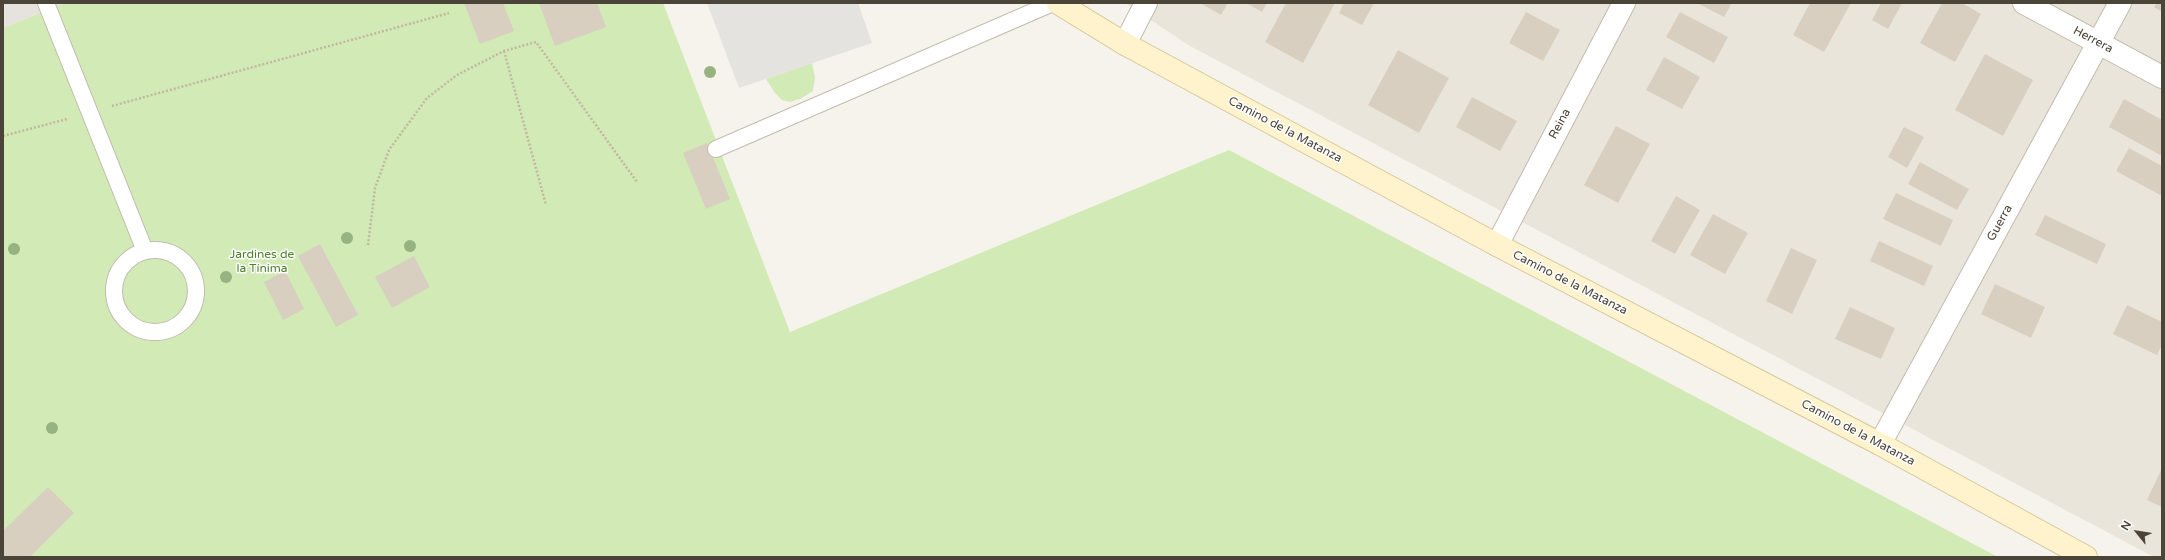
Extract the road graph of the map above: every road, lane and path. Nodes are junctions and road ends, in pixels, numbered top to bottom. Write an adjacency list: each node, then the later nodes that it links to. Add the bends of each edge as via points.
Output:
1 (46, 3): 13 (lane)
2 (1053, 3): 15 (lane)
3 (1058, 3): 10 (street, Camino de la Matanza)
4 (1146, 3): 10 (street)
5 (1624, 3): 19 (street, Reina)
6 (2024, 3): 9 (street, Herrera)
7 (2120, 3): 9 (street, Guerra)
8 (449, 13): 13 (path)
9 (2098, 43): 12 (street, Herrera); 21 (street, Guerra)
10 (1125, 44): 19 (street, Camino de la Matanza)
11 (504, 51): 16 (path, via 536,42); 17 (path); 18 (path, via 457,75 427,98 389,150 375,188)
12 (2162, 77)
13 (89, 112): 14 (path); 20 (lane)
14 (3, 136)
15 (716, 149)
16 (637, 182)
17 (546, 205)
18 (368, 245)
19 (1497, 245): 21 (street, Camino de la Matanza)
20 (145, 251): 20 (lane, via 159,250 173,254 185,262 193,274 195,302 189,315 179,326 166,332 153,333 134,328 120,314 115,303 113,289 122,265 132,256)
21 (1880, 444): 22 (street, Camino de la Matanza)
22 (2086, 557)

